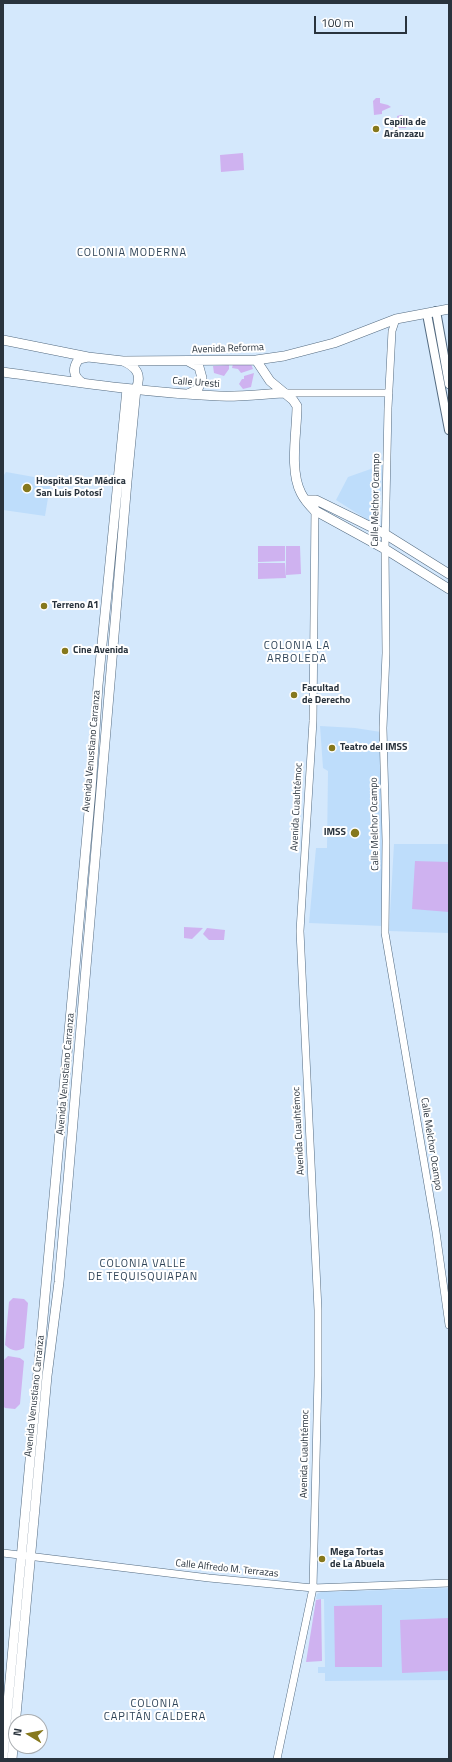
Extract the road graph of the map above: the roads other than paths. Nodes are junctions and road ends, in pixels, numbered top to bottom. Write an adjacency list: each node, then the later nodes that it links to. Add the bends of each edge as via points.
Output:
1 (449, 309): 2 (main road, Avenida Reforma)
2 (432, 313): 3 (main road, Avenida Reforma); 11 (main road); 17 (main road)
3 (396, 319): 6 (main road, Avenida Reforma, via 334,343 284,356); 14 (street, Calle Melchor Ocampo, via 392,331)
4 (3, 340): 5 (main road, Avenida Reforma)
5 (88, 357): 7 (main road, Avenida Reforma); 10 (main road, via 79,359 74,367 76,377)
6 (254, 360): 8 (main road, Avenida Reforma); 13 (main road, via 267,378); 16 (main road, via 262,376)
7 (123, 361): 8 (main road, Avenida Reforma); 12 (main road, via 132,365 138,374 139,379)
8 (188, 361): 15 (main road, via 199,367 202,378 198,389)
9 (3, 372): 10 (main road, Calle Uresti)
10 (83, 383): 12 (main road, Calle Uresti)
11 (449, 384)
12 (131, 389): 15 (main road, Calle Uresti); 29 (main road, Avenida Venustiano Carranza, via 59,1282); 29 (main road, Avenida Venustiano Carranza, via 98,685 91,790 59,1124)
13 (283, 393): 14 (street, Calle Uresti); 16 (main road, Calle Uresti); 18 (main road, via 297,406 297,482)
14 (389, 393): 23 (street, Calle Melchor Ocampo)
15 (187, 394): 16 (main road, Calle Uresti)
16 (261, 394)
17 (449, 430)
18 (306, 500): 19 (main road); 20 (main road)
19 (316, 500): 20 (street, Avenida Cuauhtémoc); 21 (main road)
20 (314, 510): 22 (main road); 31 (street, Avenida Cuauhtémoc, via 313,722 300,931 318,1310)
21 (359, 521): 22 (main road); 23 (main road)
22 (353, 532): 24 (main road)
23 (385, 534): 24 (street, Calle Melchor Ocampo); 25 (main road)
24 (385, 549): 26 (main road); 27 (street, Calle Melchor Ocampo, via 385,933 436,1232)
25 (449, 574)
26 (449, 589)
27 (449, 1325)
28 (3, 1553): 29 (street, Calle Alfredo M. Terrazas)
29 (27, 1555): 31 (street, Calle Alfredo M. Terrazas); 32 (main road, Avenida Venustiano Carranza); 33 (main road, Avenida Venustiano Carranza)
30 (449, 1583): 31 (street, Calle Alfredo M. Terrazas)
31 (313, 1588): 34 (street, Avenida Cuauhtémoc)
32 (3, 1757)
33 (12, 1759)
34 (277, 1759)

